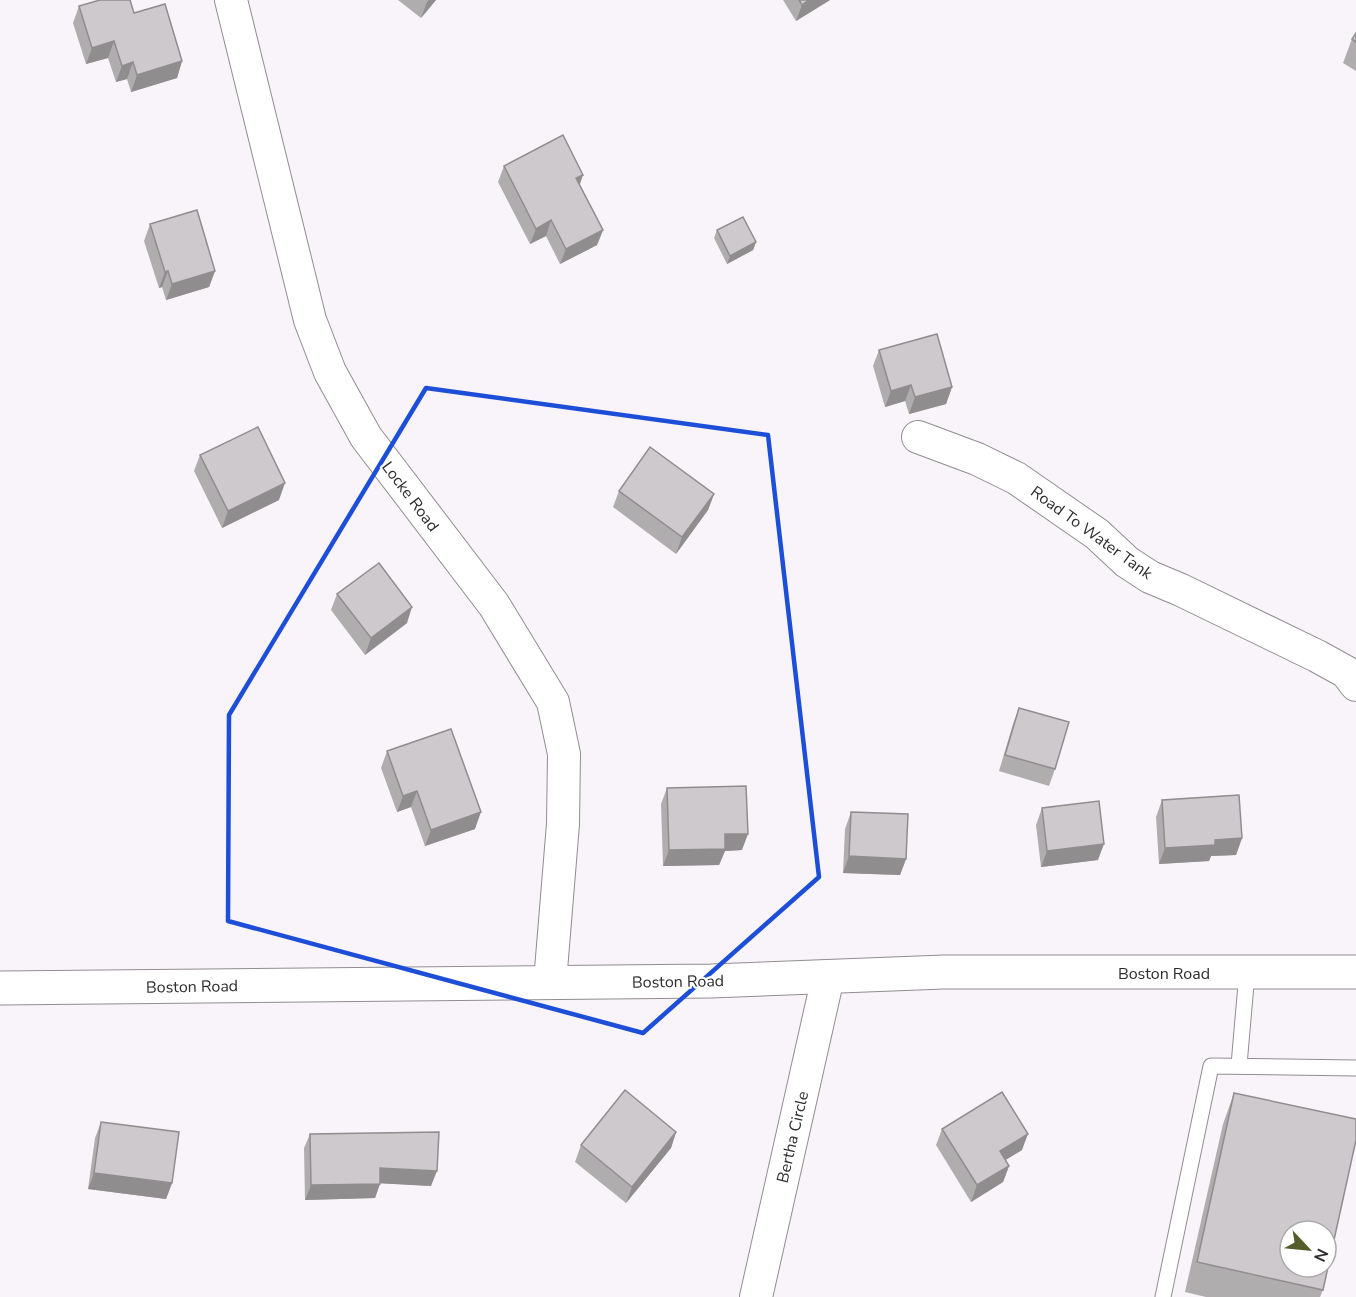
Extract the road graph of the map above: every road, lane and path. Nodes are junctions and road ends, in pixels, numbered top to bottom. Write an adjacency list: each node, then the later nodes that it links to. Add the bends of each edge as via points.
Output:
1 (231, 0): 7 (street, Locke Road, via 310,320 330,372 366,437 494,605 554,702 564,754)
2 (918, 437): 3 (street, Road To Water Tank, via 1016,478 1097,534 1150,577 1317,656 1346,672)
3 (1356, 686)
4 (1356, 972): 5 (main road, Boston Road)
5 (1246, 973): 6 (main road, Boston Road, via 944,972); 9 (lane)
6 (828, 977): 7 (main road, Boston Road); 11 (street, Bertha Circle)
7 (550, 982): 8 (main road, Boston Road)
8 (0, 988)
9 (1239, 1065): 10 (lane); 12 (lane, via 1211,1066)
10 (1356, 1068)
11 (756, 1297)
12 (1163, 1297)

